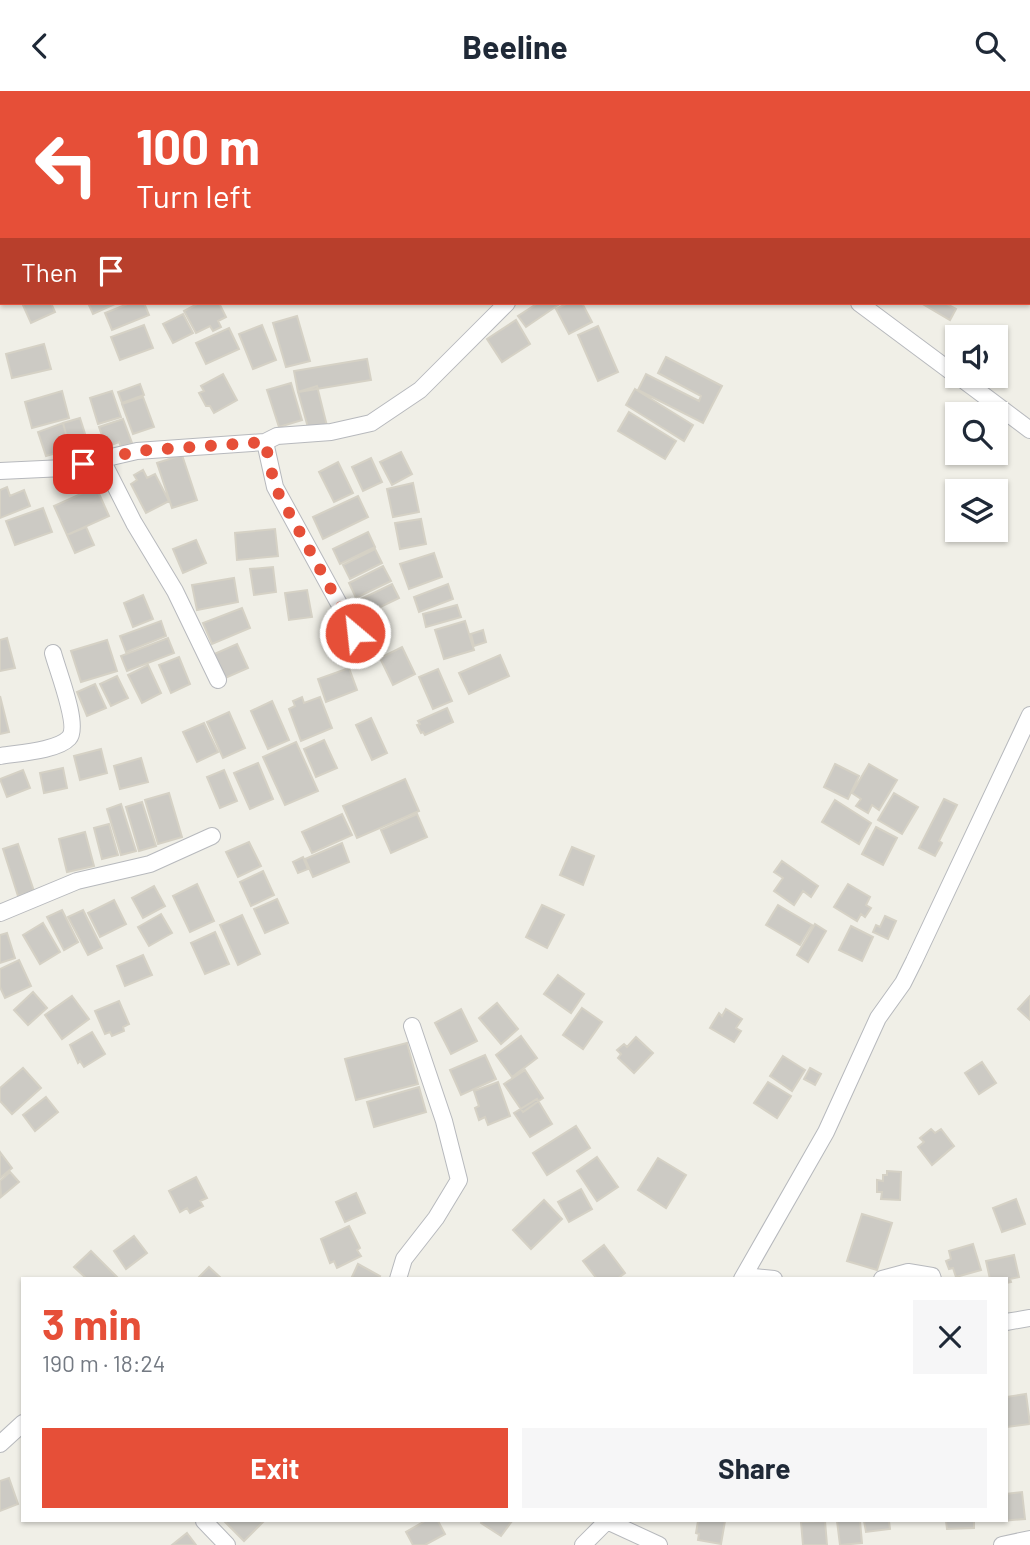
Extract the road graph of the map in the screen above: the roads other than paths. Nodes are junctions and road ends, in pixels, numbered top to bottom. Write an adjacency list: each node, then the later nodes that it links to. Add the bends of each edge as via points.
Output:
1 (505, 305): 6 (street, via 420,390 371,423 277,436)
2 (862, 305): 3 (street)
3 (945, 366)
4 (974, 388): 5 (street)
5 (1030, 430)
6 (265, 442): 7 (street, via 137,451); 9 (street, via 275,487)
7 (103, 460): 8 (street, via 64,468); 11 (street)
8 (0, 471)
9 (355, 633)
10 (53, 653): 13 (street, via 70,713 69,738 57,746)
11 (218, 680)
12 (1030, 715): 18 (street, via 914,961 878,1017 826,1132)
13 (0, 756)
14 (212, 836): 15 (street, via 150,865 77,881)
15 (0, 913)
16 (412, 1026): 17 (street, via 459,1180 404,1259)
17 (399, 1277)
18 (743, 1277)
19 (889, 1277): 20 (street, via 908,1272)
20 (932, 1277)
21 (1030, 1318): 22 (street)
22 (1008, 1322)
23 (21, 1425): 24 (street)
24 (0, 1444)
25 (205, 1522): 29 (street)
26 (606, 1522): 30 (street)
27 (609, 1522): 31 (street)
28 (1030, 1539): 32 (street)
29 (227, 1545)
30 (583, 1545)
31 (659, 1545)
32 (1002, 1545)

